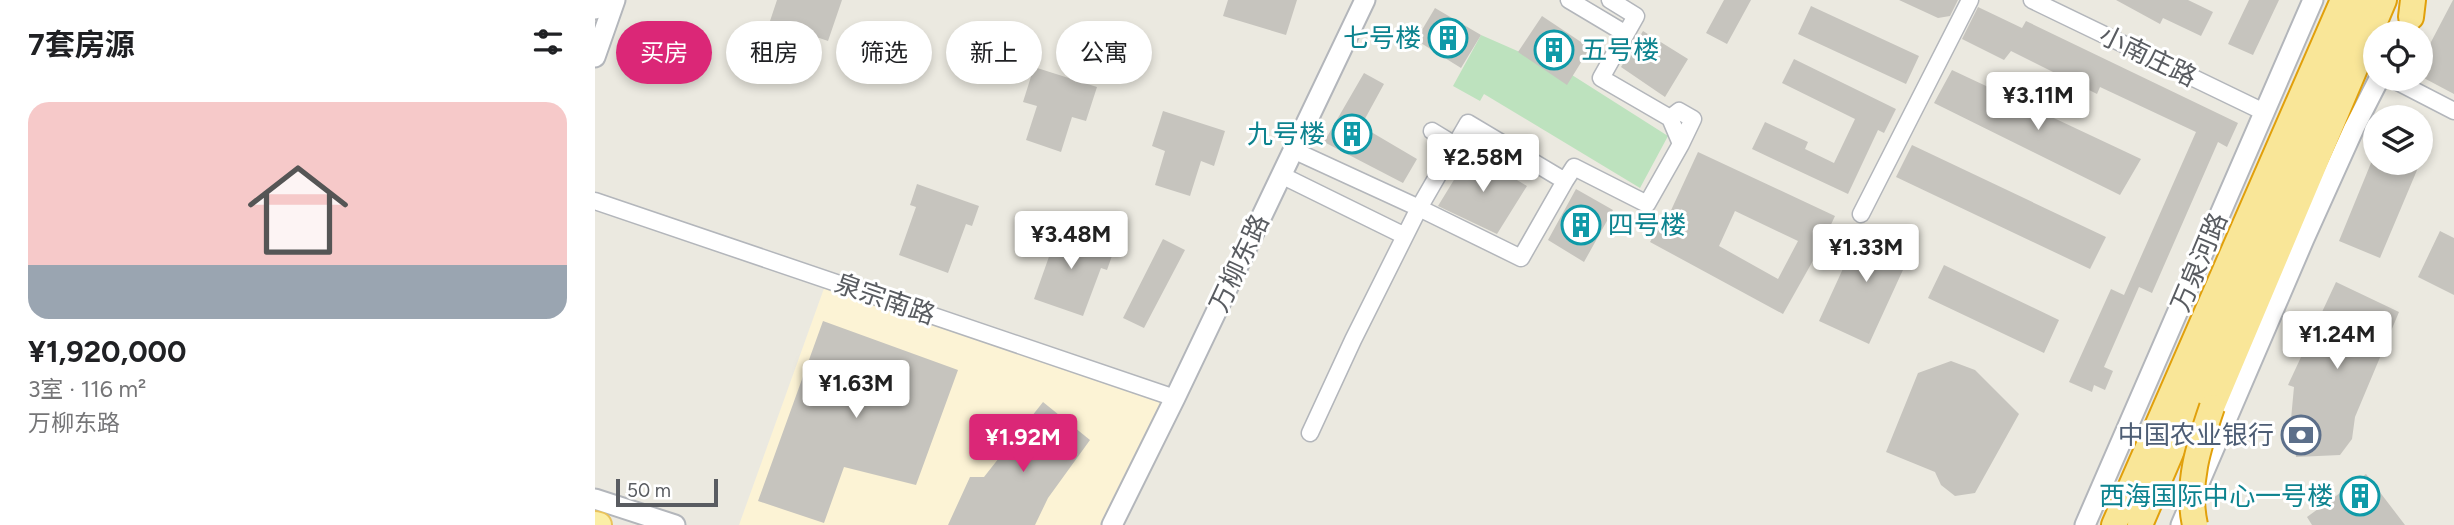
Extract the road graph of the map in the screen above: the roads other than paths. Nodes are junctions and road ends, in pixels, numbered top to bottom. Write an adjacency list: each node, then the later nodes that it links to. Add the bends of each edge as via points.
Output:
1 (598, 0): 12 (street)
2 (615, 0): 14 (street)
3 (1365, 0): 21 (street, 万柳东路)
4 (1569, 0): 13 (street)
5 (1610, 0): 13 (street, via 1636,16)
6 (1970, 0): 26 (street)
7 (2032, 0): 18 (street, 小南庄路)
8 (2313, 0): 18 (street, 万泉河路)
9 (2343, 0): 30 (highway, 万泉河路)
10 (2365, 0): 30 (highway, 万泉河路)
11 (2384, 0): 39 (highway, bridge, via 2212,407 2198,448 2192,486)
12 (595, 9)
13 (1626, 34): 23 (street, via 1601,78 1669,118 1681,144 1647,204 1574,167)
14 (595, 57)
15 (2373, 91): 31 (street)
16 (2415, 91): 17 (street)
17 (2454, 111)
18 (2264, 112): 35 (street, 万泉河路)
19 (1432, 131): 20 (street)
20 (1455, 145): 23 (street, via 1468,123); 25 (street)
21 (1293, 150): 22 (street, 万柳东路); 25 (street)
22 (1281, 176): 27 (street); 28 (street, 万柳东路)
23 (1565, 181): 25 (street, via 1521,258)
24 (595, 201): 28 (street, 泉宗南路)
25 (1419, 208): 27 (street)
26 (1861, 214)
27 (1405, 236): 29 (street)
28 (1175, 398): 34 (street, 万柳东路)
29 (1310, 433)
30 (2149, 473): 36 (highway); 37 (highway)
31 (2202, 474): 38 (street); 40 (street)
32 (595, 499): 33 (street)
33 (675, 525)
34 (1112, 525)
35 (2085, 525)
36 (2115, 525)
37 (2140, 525)
38 (2181, 525)
39 (2195, 525)
40 (2205, 525)

